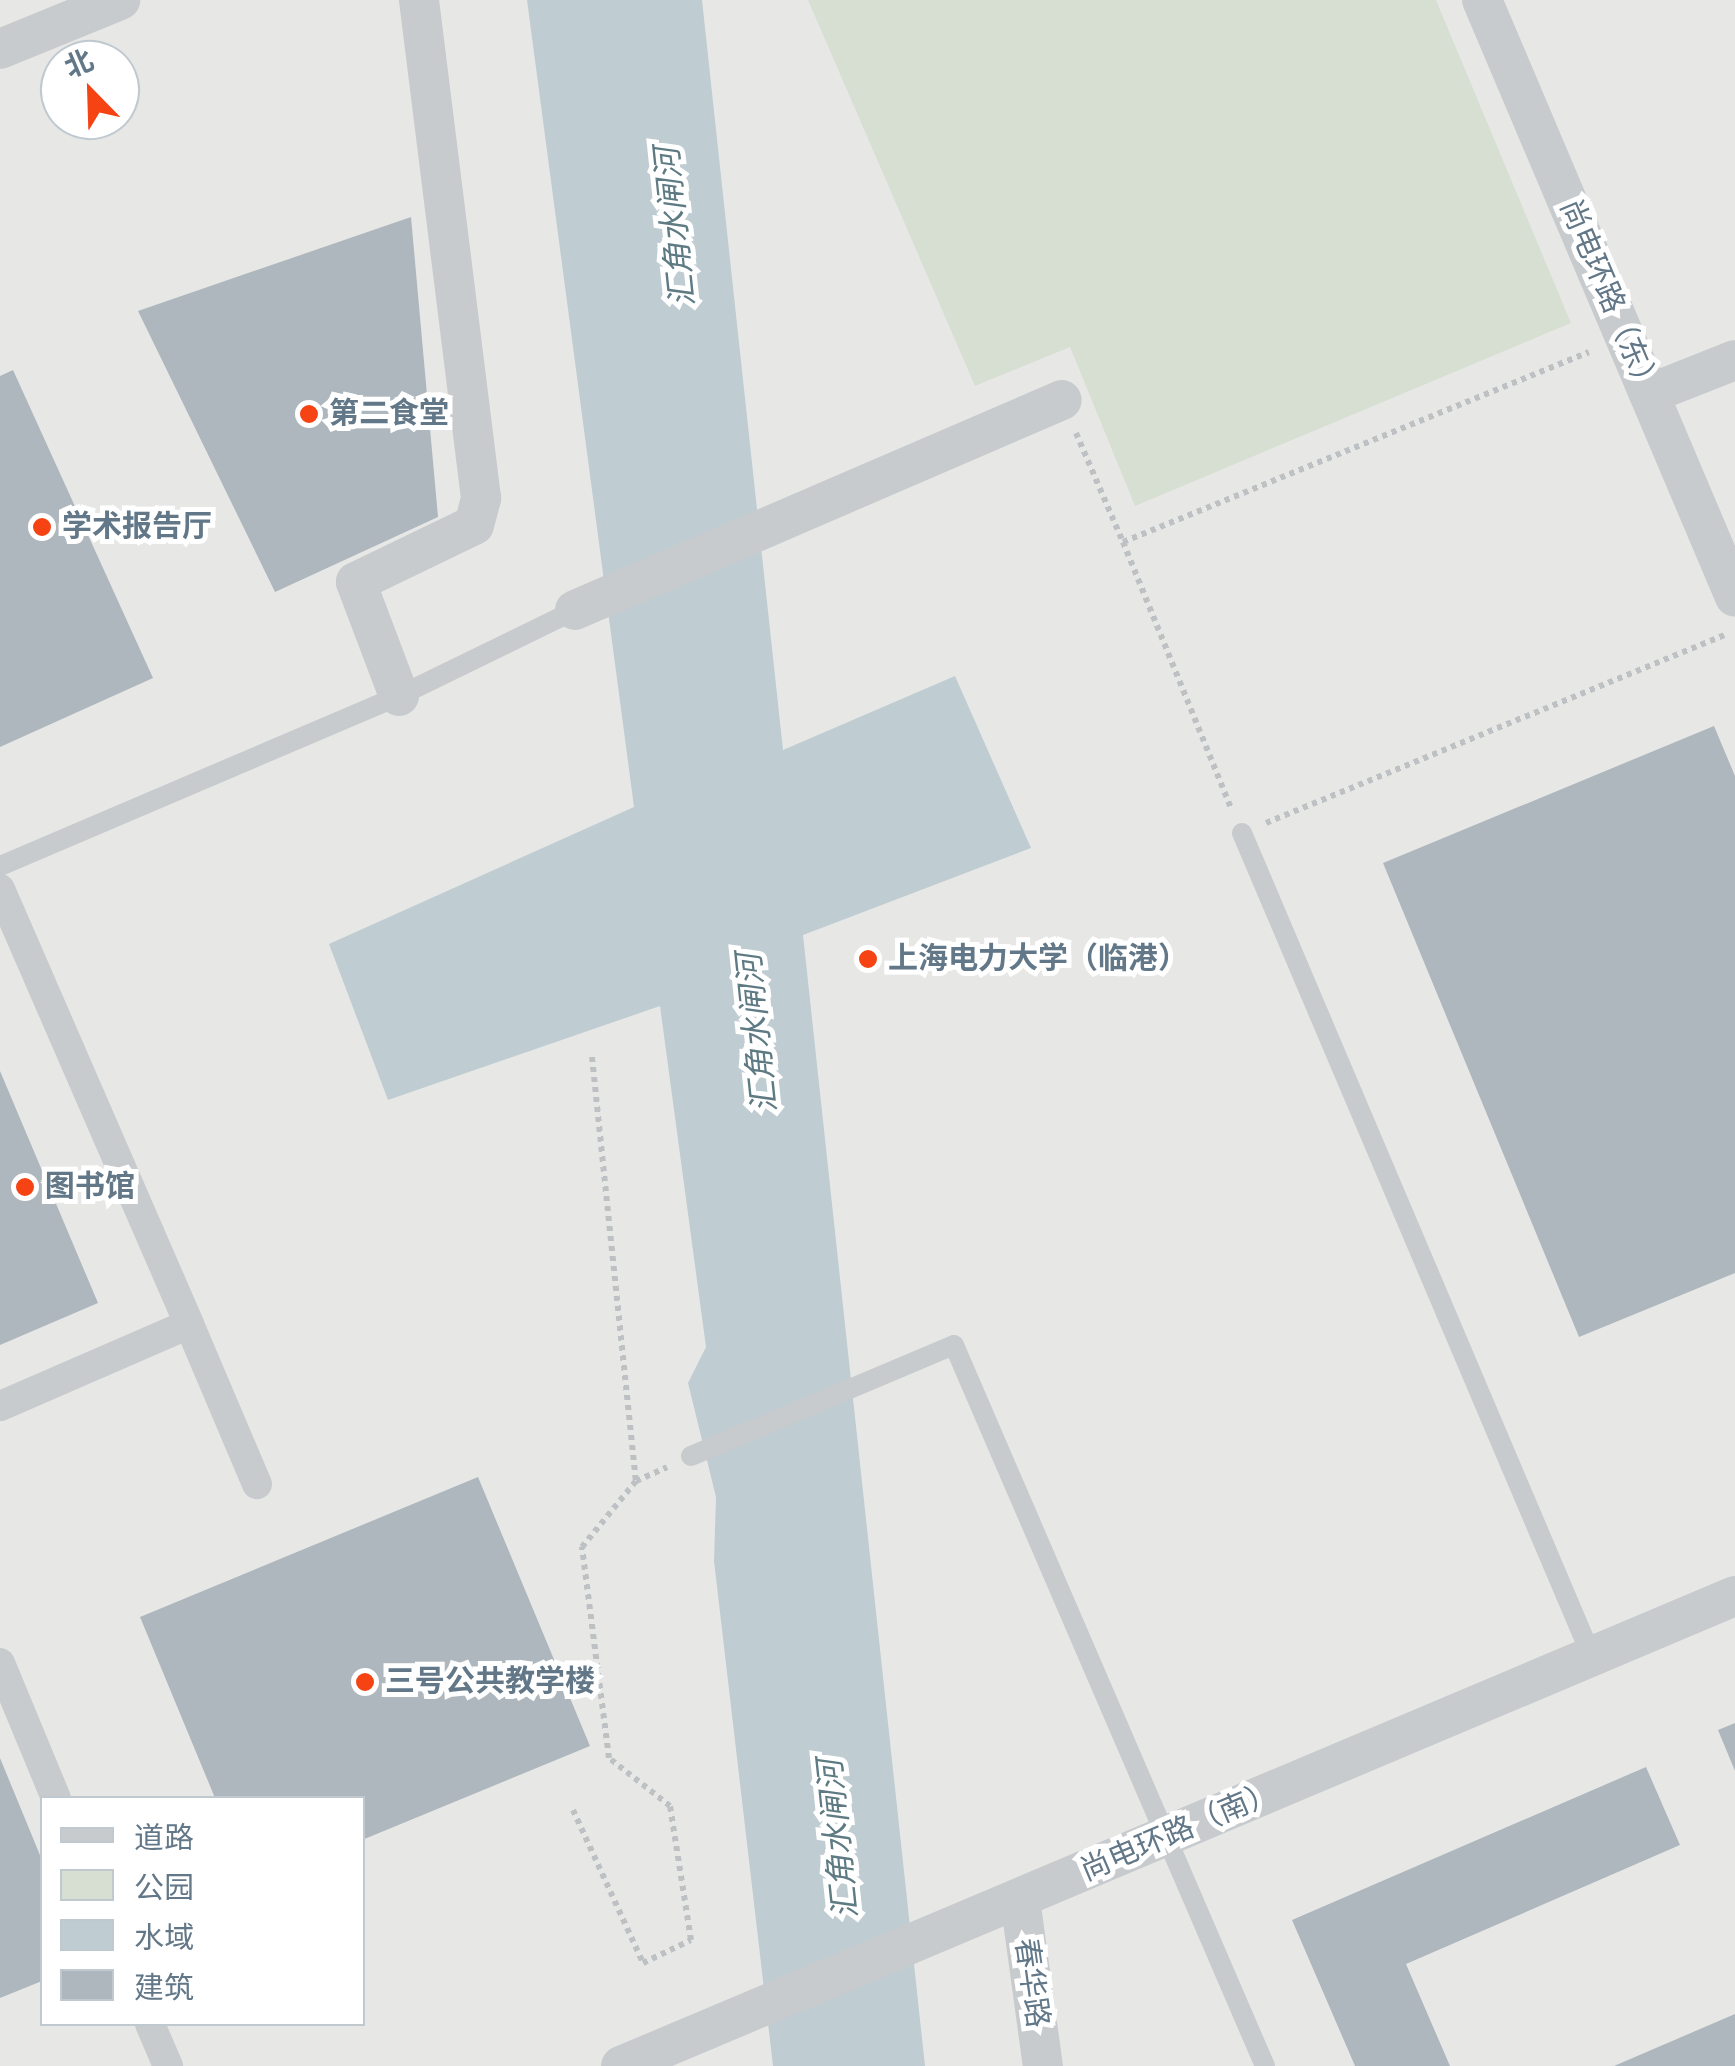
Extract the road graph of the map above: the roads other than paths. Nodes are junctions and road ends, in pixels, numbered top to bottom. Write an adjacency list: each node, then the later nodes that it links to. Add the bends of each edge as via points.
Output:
1 (120, 0): 4 (street)
2 (420, 0): 10 (street, via 482,498 474,525 356,582)
3 (1482, 0): 6 (street, 尚电环路（东）)
4 (0, 49)
5 (1735, 360): 6 (street)
6 (1649, 394): 8 (street, 尚电环路（东）)
7 (1062, 400): 9 (street)
8 (1730, 572)
9 (575, 610): 10 (lane)
10 (399, 696): 12 (lane)
11 (1242, 834): 19 (lane)
12 (0, 866)
13 (0, 889): 14 (street)
14 (189, 1324): 15 (street); 17 (street)
15 (0, 1406)
16 (691, 1456): 22 (lane, via 954,1345)
17 (257, 1484)
18 (1735, 1596): 19 (street, 尚电环路（南）)
19 (1592, 1657): 22 (street, 尚电环路（南）)
20 (0, 1663): 21 (street)
21 (55, 1796)
22 (1167, 1837): 23 (street, 尚电环路（南）); 29 (lane)
23 (1020, 1900): 25 (street, 尚电环路（南）, via 746,2013); 28 (street, 春华路)
24 (151, 2026): 26 (street)
25 (667, 2057): 27 (street, 尚电环路（南）)
26 (168, 2066)
27 (621, 2066)
28 (1043, 2066)
29 (1265, 2066)

